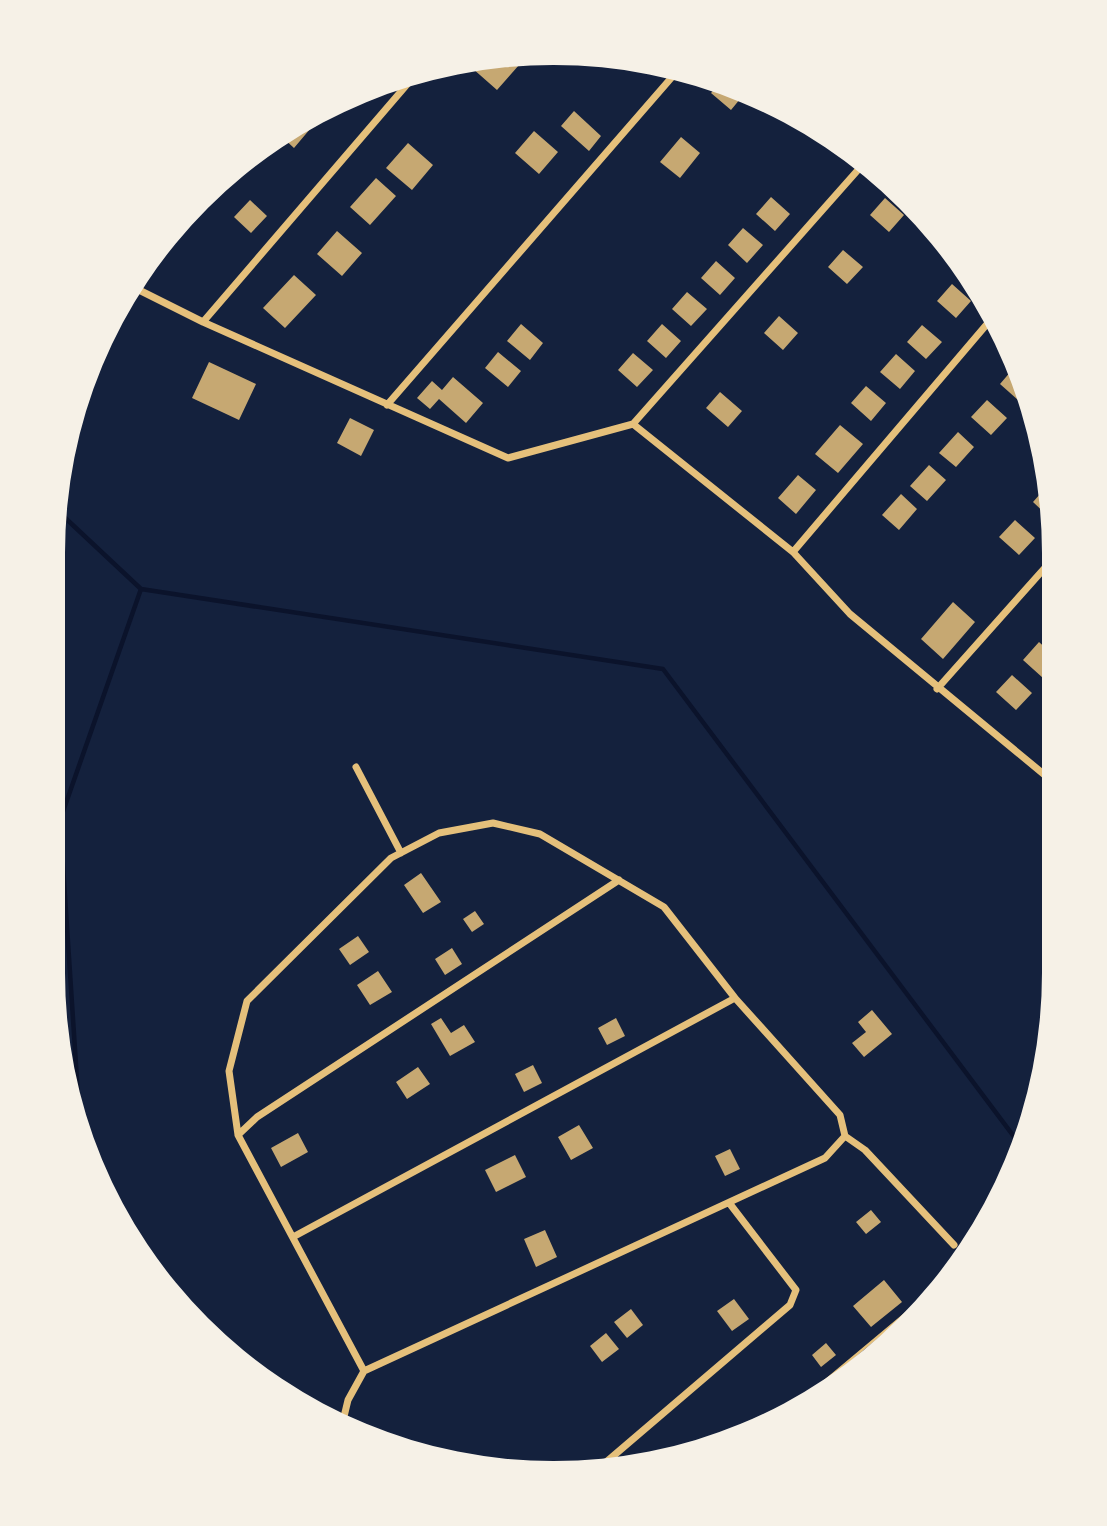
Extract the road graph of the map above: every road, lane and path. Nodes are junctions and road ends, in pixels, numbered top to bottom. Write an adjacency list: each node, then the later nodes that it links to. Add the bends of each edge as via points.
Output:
1 (670, 79): 7 (street)
2 (403, 89): 5 (street)
3 (857, 171): 8 (street)
4 (141, 291): 5 (street)
5 (202, 322): 7 (street)
6 (986, 325): 9 (street)
7 (387, 405): 8 (street, via 508,458)
8 (634, 424): 9 (street)
9 (793, 552): 11 (street, via 850,614)
10 (1042, 571): 11 (street)
11 (937, 689): 13 (street)
12 (356, 767): 14 (street)
13 (1042, 773)
14 (401, 853): 15 (street, via 439,833 493,823 540,834); 17 (street, via 247,1001 229,1071)
15 (618, 880): 16 (street, via 664,907); 17 (street, via 257,1116)
16 (736, 998): 18 (street, via 840,1115); 20 (street)
17 (238, 1135): 20 (street)
18 (845, 1136): 19 (street, via 825,1158); 21 (street, via 865,1150)
19 (730, 1204): 25 (street); 27 (street, via 796,1290 790,1305)
20 (293, 1237): 25 (street)
21 (954, 1245): 22 (path)
22 (954, 1252)
23 (897, 1320): 24 (path)
24 (839, 1369)
25 (364, 1371): 26 (street)
26 (345, 1414)
27 (611, 1458)

